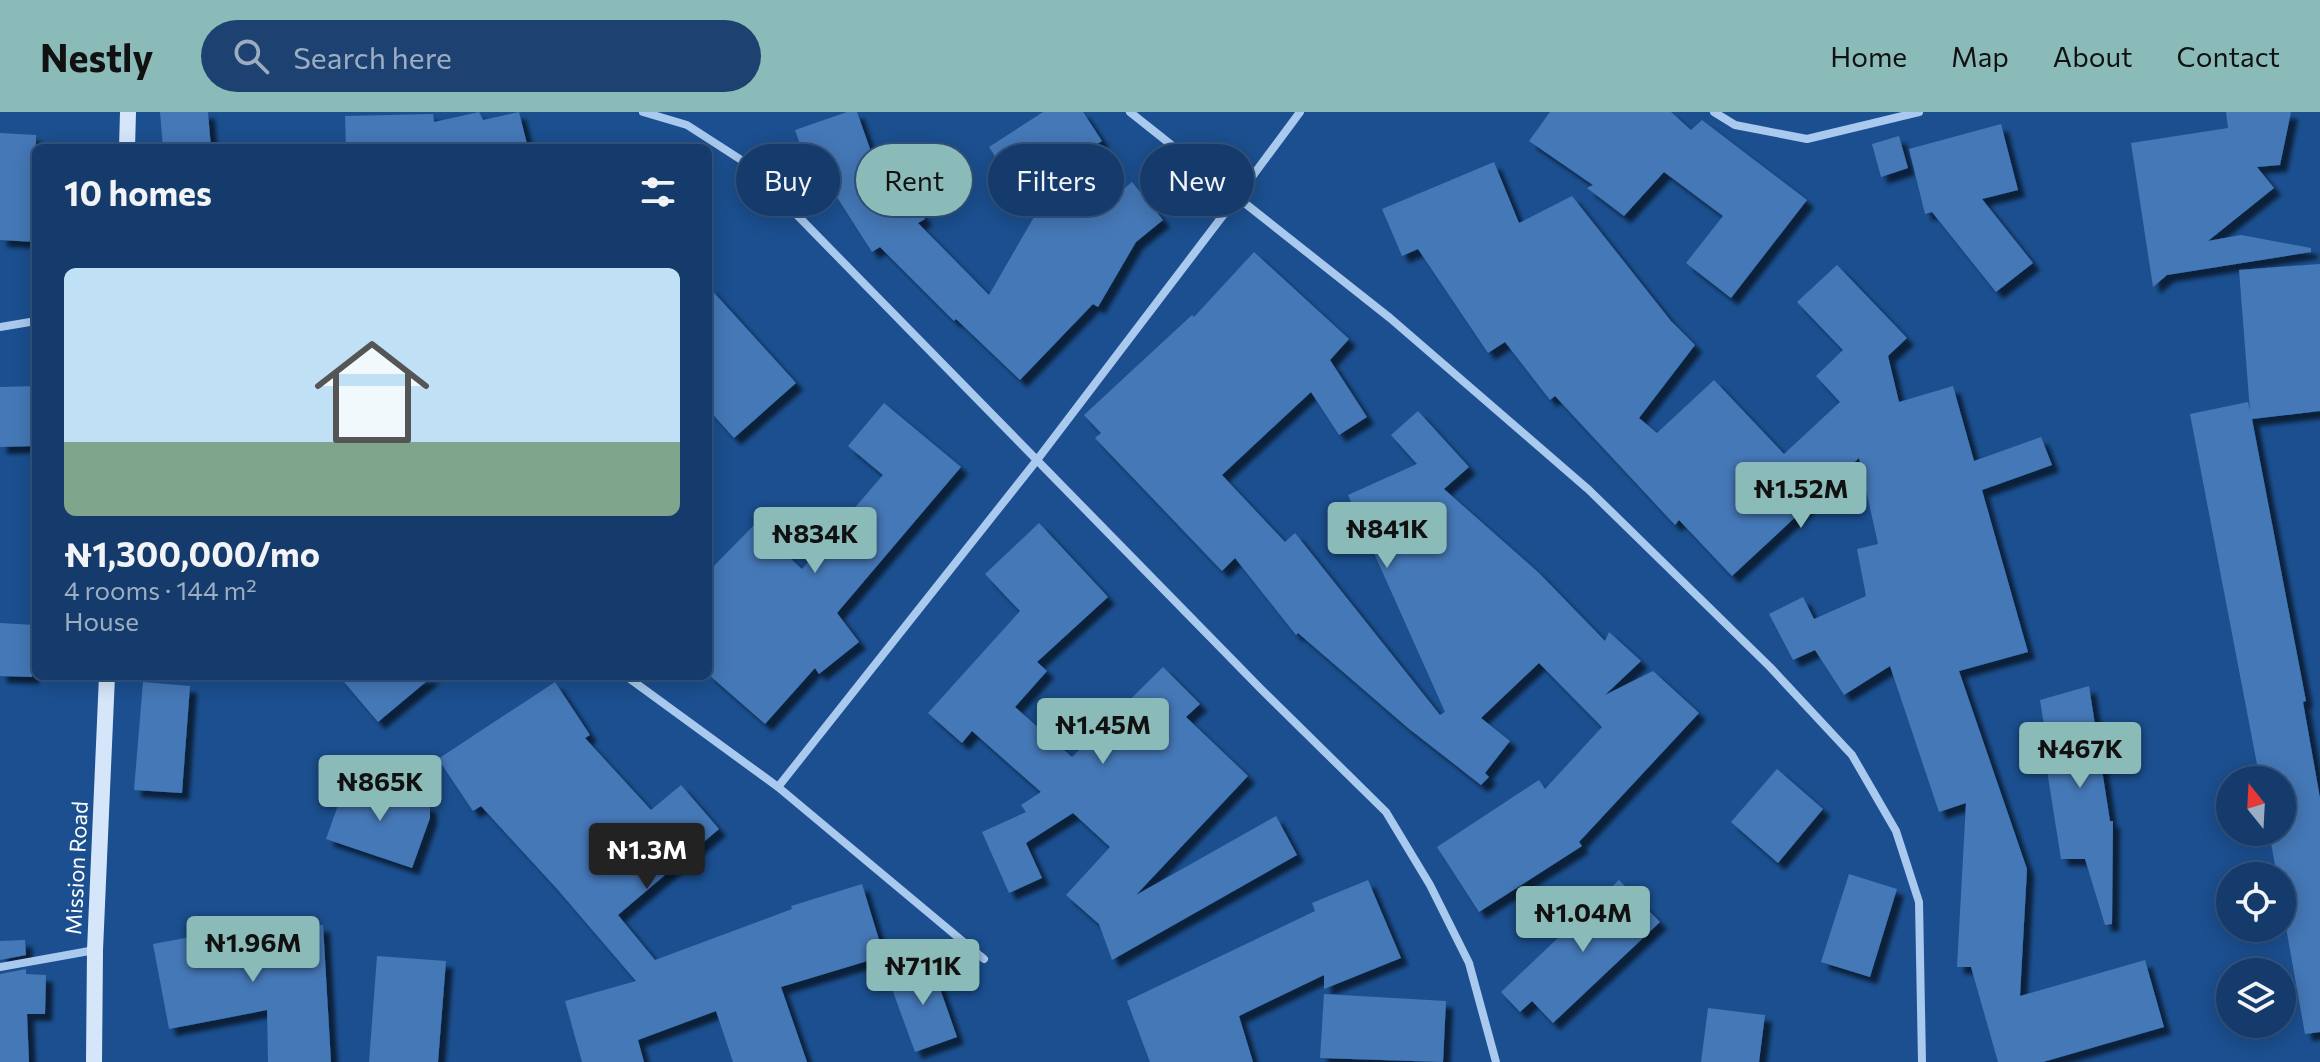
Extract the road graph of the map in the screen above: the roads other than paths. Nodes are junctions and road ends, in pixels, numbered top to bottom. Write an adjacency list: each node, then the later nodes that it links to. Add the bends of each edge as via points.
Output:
1 (128, 112): 7 (street)
2 (643, 112): 14 (street, via 687,125 746,163)
3 (1130, 112): 8 (street)
4 (1300, 112): 9 (street)
5 (1714, 112): 6 (street, via 1735,125 1807,139)
6 (1919, 112)
7 (127, 144)
8 (1170, 144)
9 (1254, 174)
10 (1254, 210): 23 (street, via 1390,318 1589,490 1852,755 1896,831 1919,902)
11 (1223, 216): 14 (street)
12 (32, 322): 13 (street)
13 (0, 327)
14 (1037, 460): 17 (street); 22 (street, via 1386,812 1469,963)
15 (107, 680): 18 (street, Mission Road)
16 (631, 680): 17 (street)
17 (778, 787): 19 (street)
18 (95, 950): 20 (street); 21 (street, Mission Road)
19 (984, 959)
20 (0, 967)
21 (94, 1062)
22 (1496, 1062)
23 (1922, 1062)

